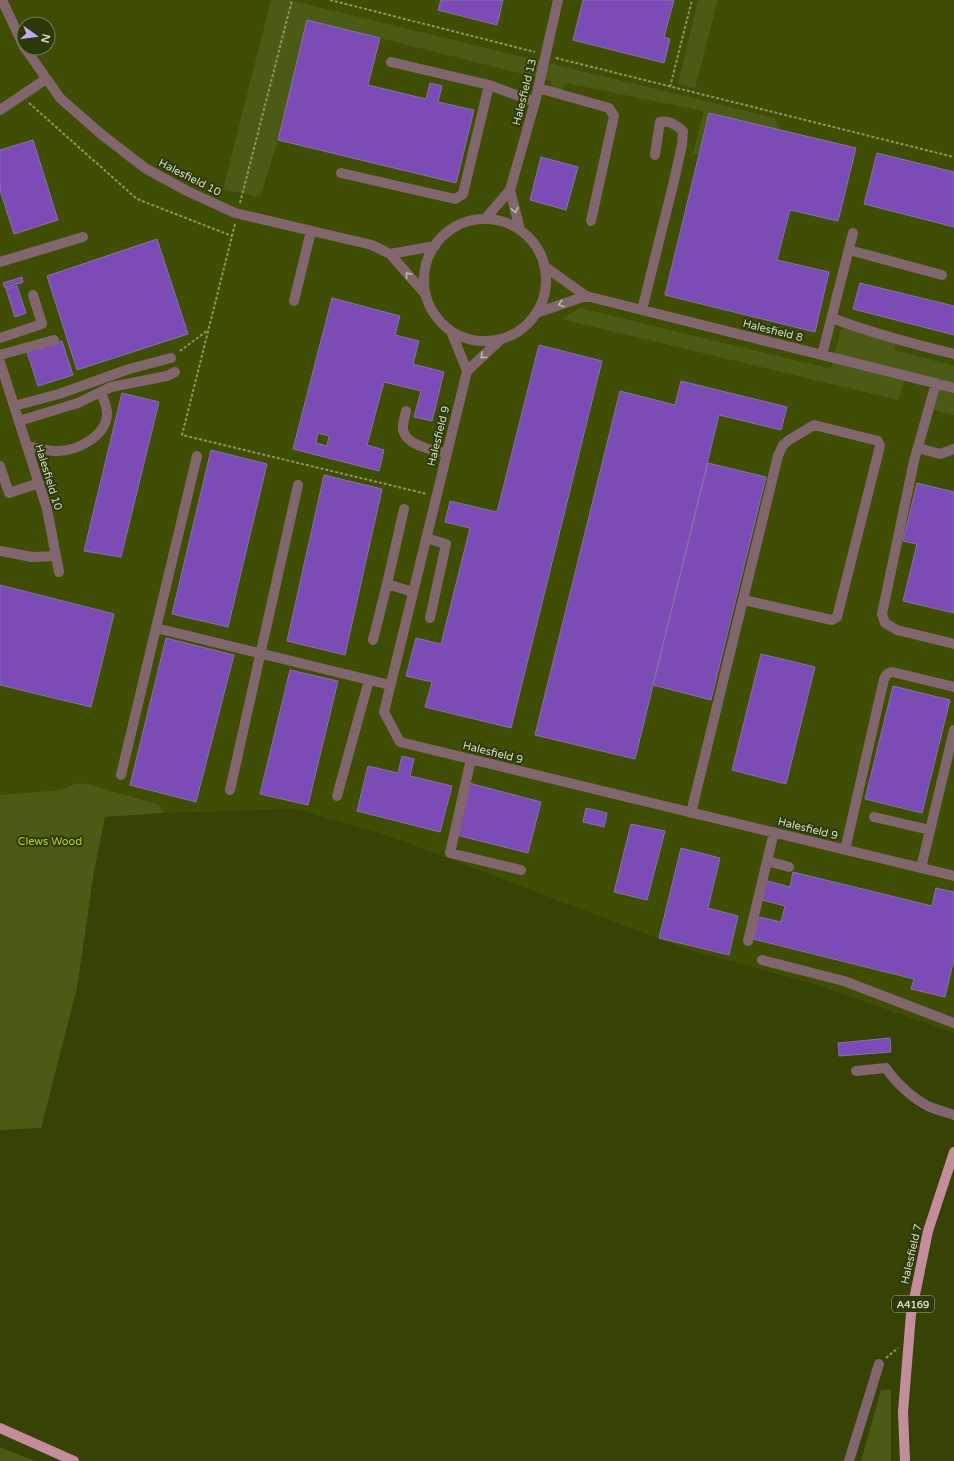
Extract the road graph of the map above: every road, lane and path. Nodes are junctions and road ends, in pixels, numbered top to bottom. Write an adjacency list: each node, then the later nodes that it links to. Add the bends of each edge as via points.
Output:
1 (2, 0): 6 (street, Halesfield 10)
2 (292, 0): 22 (path)
3 (330, 0): 7 (path)
4 (558, 0): 14 (street, Halesfield 13)
5 (692, 0): 13 (path)
6 (16, 31)
7 (535, 52)
8 (30, 56): 11 (street, Halesfield 10)
9 (556, 58): 13 (path)
10 (392, 62): 12 (street)
11 (46, 79): 15 (street); 27 (street, Halesfield 10, via 60,98 145,168 235,213)
12 (489, 85): 16 (street); 20 (street, via 463,194 455,199)
13 (670, 87): 19 (path)
14 (538, 88): 16 (street, Halesfield 13); 24 (street, via 609,108 614,116)
15 (21, 96): 17 (street); 29 (path, via 137,199)
16 (535, 102): 21 (street, Halesfield 13)
17 (0, 110)
18 (655, 155): 41 (street, via 660,122 674,124 683,131 673,185)
19 (954, 157)
20 (340, 173)
21 (510, 190): 23 (street); 26 (street, one-way to 26)
22 (240, 203)
23 (485, 219): 26 (street, via 496,220); 31 (street, via 462,224 445,234)
24 (591, 221)
25 (235, 224): 29 (path)
26 (520, 230): 35 (street, via 532,242)
27 (311, 231): 33 (street, Halesfield 10, via 372,245); 40 (street)
28 (854, 233): 32 (street)
29 (232, 236): 44 (path)
30 (83, 237): 34 (street)
31 (435, 246): 33 (street); 38 (street, via 427,261 424,280)
32 (849, 250): 36 (street); 43 (street)
33 (390, 254): 38 (street, Halesfield 10, one-way to 33)
34 (0, 262)
35 (544, 266): 39 (street, Halesfield 8); 42 (street, via 544,294)
36 (942, 275)
37 (33, 295): 46 (street, via 42,324)
38 (426, 295): 45 (street, via 434,314)
39 (586, 296): 41 (street, Halesfield 8); 42 (street, one-way to 42)
40 (294, 301)
41 (642, 310): 51 (street, Halesfield 8)
42 (536, 313): 48 (street, via 514,334)
43 (832, 318): 49 (street, via 916,345); 51 (street)
44 (208, 330): 52 (path); 70 (path, via 182,436)
45 (451, 331): 48 (street, via 471,340); 54 (street)
46 (0, 338)
47 (54, 340): 50 (street)
48 (499, 341): 54 (street, one-way to 54)
49 (954, 354)
50 (0, 355)
51 (822, 355): 56 (street, Halesfield 8)
52 (171, 358): 59 (street)
53 (0, 362): 59 (street, Halesfield 10)
54 (466, 371): 65 (street, Halesfield 9)
55 (175, 372): 58 (street, via 167,376 111,387)
56 (936, 383): 57 (street, Halesfield 8); 63 (street)
57 (954, 388)
58 (101, 392): 61 (street, via 78,403); 62 (street, via 107,414 102,430 95,437 63,451)
59 (14, 406): 61 (street, Halesfield 10)
60 (406, 411): 65 (street, via 402,428 405,435 416,445)
61 (19, 421): 62 (street, Halesfield 10)
62 (27, 446): 68 (street, Halesfield 10)
63 (918, 448): 64 (street, via 940,454); 82 (street, via 882,614 885,623 897,630)
64 (954, 449)
65 (446, 453): 70 (street, Halesfield 9)
66 (197, 456): 80 (street)
67 (0, 466): 68 (street, via 9,493)
68 (39, 483): 74 (street, Halesfield 10, via 48,509)
69 (298, 485): 83 (street)
70 (436, 497): 72 (street, Halesfield 9)
71 (404, 509): 76 (street)
72 (426, 538): 77 (street, Halesfield 9); 79 (street, via 446,544)
73 (0, 551): 74 (street, via 32,557)
74 (56, 556): 75 (street, Halesfield 10)
75 (59, 572)
76 (387, 584): 77 (street); 81 (street)
77 (413, 592): 85 (street, Halesfield 9)
78 (744, 600): 78 (street, via 778,456 783,445 814,425 878,441 880,446 837,617 832,620); 92 (street)
79 (430, 618)
80 (156, 628): 83 (street); 89 (street)
81 (373, 640)
82 (954, 644)
83 (260, 654): 84 (street); 90 (street)
84 (369, 680): 85 (street); 91 (street)
85 (390, 685): 88 (street, Halesfield 9, via 384,712 400,742)
86 (954, 686): 96 (street, via 892,672 886,675)
87 (954, 730): 94 (street)
88 (471, 759): 92 (street, Halesfield 9); 100 (street, via 450,852)
89 (121, 775)
90 (230, 790)
91 (338, 796)
92 (691, 812): 95 (street, Halesfield 9)
93 (874, 817): 94 (street)
94 (930, 830): 99 (street)
95 (774, 832): 96 (street, Halesfield 9); 97 (street)
96 (845, 850): 99 (street, Halesfield 9)
97 (767, 861): 98 (street); 102 (street)
98 (789, 867)
99 (921, 868): 101 (street, Halesfield 9)
100 (521, 870)
101 (954, 876)
102 (748, 941)
103 (762, 960): 104 (street, via 844,981)
104 (954, 1022)
105 (856, 1071): 106 (street, via 886,1068 915,1098 930,1107)
106 (954, 1115)
107 (954, 1152): 108 (main road, Halesfield 7 / A4169, via 928,1231 911,1314)
108 (909, 1338): 109 (path); 113 (main road, Halesfield 7 / A4169, via 903,1412)
109 (879, 1364): 112 (street)
110 (0, 1428): 111 (main road)
111 (74, 1461)
112 (849, 1461)
113 (905, 1461)

